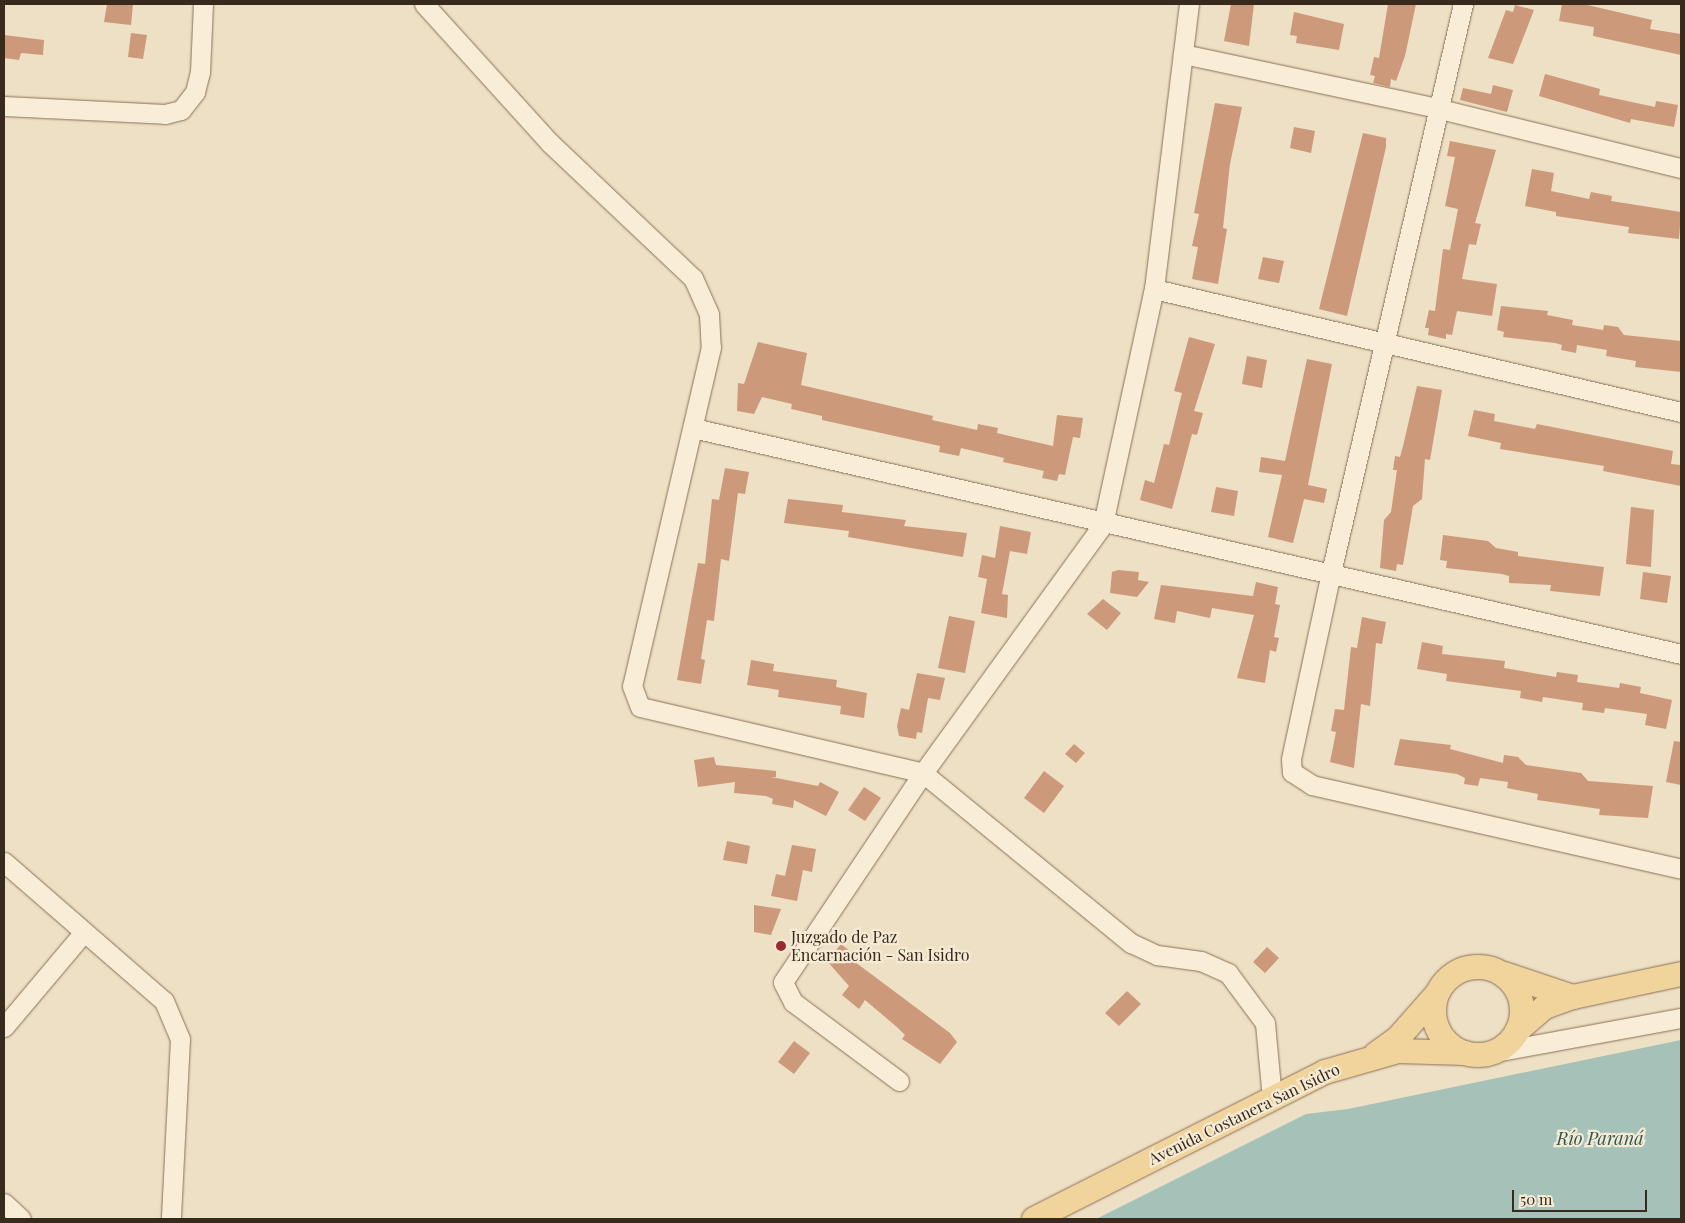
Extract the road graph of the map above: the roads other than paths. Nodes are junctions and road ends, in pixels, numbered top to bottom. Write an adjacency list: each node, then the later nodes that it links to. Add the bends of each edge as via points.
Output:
1 (203, 4): 6 (street, via 200,72 195,92 181,110 165,114)
2 (424, 4): 12 (street, via 550,143 693,278 709,314 711,347)
3 (1189, 4): 5 (street)
4 (1463, 4): 7 (street)
5 (1183, 54): 7 (street); 9 (street)
6 (4, 106)
7 (1436, 108): 8 (street); 10 (street)
8 (1681, 168)
9 (1154, 289): 10 (street); 13 (street)
10 (1383, 341): 11 (street); 14 (street)
11 (1681, 412)
12 (693, 428): 13 (street); 16 (street, via 633,697 652,712)
13 (1103, 524): 14 (street); 16 (street)
14 (1330, 577): 15 (street); 18 (street, via 1291,759 1298,780)
15 (1681, 654)
16 (923, 773): 30 (street, via 783,982 793,1002); 31 (street, via 1132,943 1157,955 1201,961 1228,973 1265,1023)
17 (4, 862): 19 (street)
18 (1681, 869)
19 (84, 932): 25 (street); 34 (street, via 164,1001 180,1039)
20 (1500, 972): 22 (main road, via 1488,968 1463,969 1452,975); 23 (main road); 26 (main road, via 1520,998)
21 (1681, 974): 23 (main road)
22 (1436, 995): 28 (main road, via 1436,1024 1442,1037); 29 (main road, via 1399,1037)
23 (1573, 997): 26 (main road, via 1545,1007)
24 (1681, 1018): 27 (street, Avenida Costanera San Isidro)
25 (4, 1028)
26 (1517, 1031): 27 (main road)
27 (1495, 1052): 28 (main road, Avenida Costanera San Isidro)
28 (1465, 1053): 29 (main road, Avenida Costanera San Isidro)
29 (1375, 1055): 31 (main road, Avenida Costanera San Isidro, via 1325,1072)
30 (899, 1081)
31 (1272, 1098): 35 (main road, Avenida Costanera San Isidro)
32 (4, 1203): 33 (street)
33 (21, 1219)
34 (171, 1219)
35 (1034, 1219)

